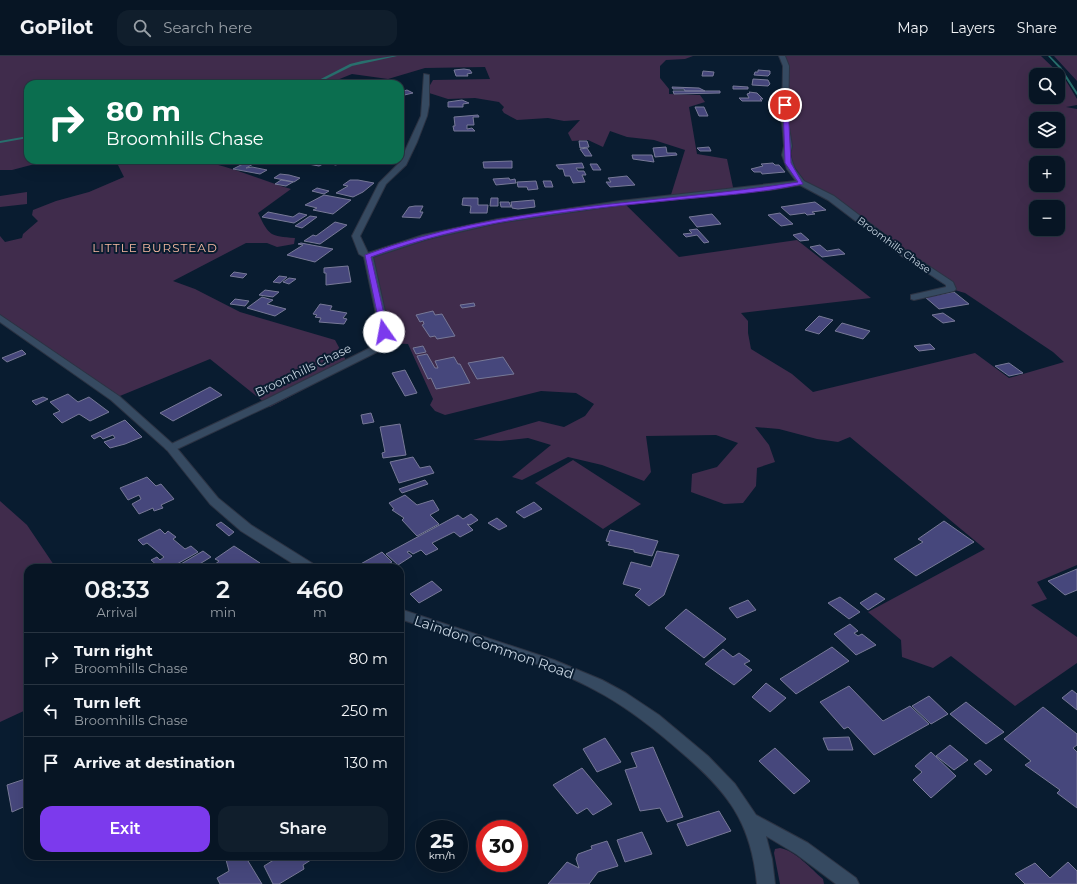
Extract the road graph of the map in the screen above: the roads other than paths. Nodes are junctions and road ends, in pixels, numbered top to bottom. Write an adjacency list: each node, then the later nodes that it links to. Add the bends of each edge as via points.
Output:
1 (782, 56): 5 (street, via 786,66 786,155 791,169)
2 (426, 75): 3 (street, Broomhills Chase, via 424,116)
3 (404, 161)
4 (402, 164): 6 (street, Broomhills Chase, via 383,183 356,236 363,254)
5 (801, 183): 6 (street, via 620,203 498,221 426,237); 7 (street, Broomhills Chase, via 831,198 906,255 950,284 951,289)
6 (368, 256): 9 (street, Broomhills Chase, via 387,343)
7 (914, 297)
8 (0, 318): 9 (street, via 115,398)
9 (171, 448): 10 (street, via 214,501 246,528)
10 (304, 564)
11 (404, 615): 12 (street, Laindon Common Road, via 524,654 598,684 652,718 695,754 720,779)
12 (750, 820): 13 (street, via 761,851); 14 (street, via 807,851)
13 (766, 884)
14 (850, 884)

